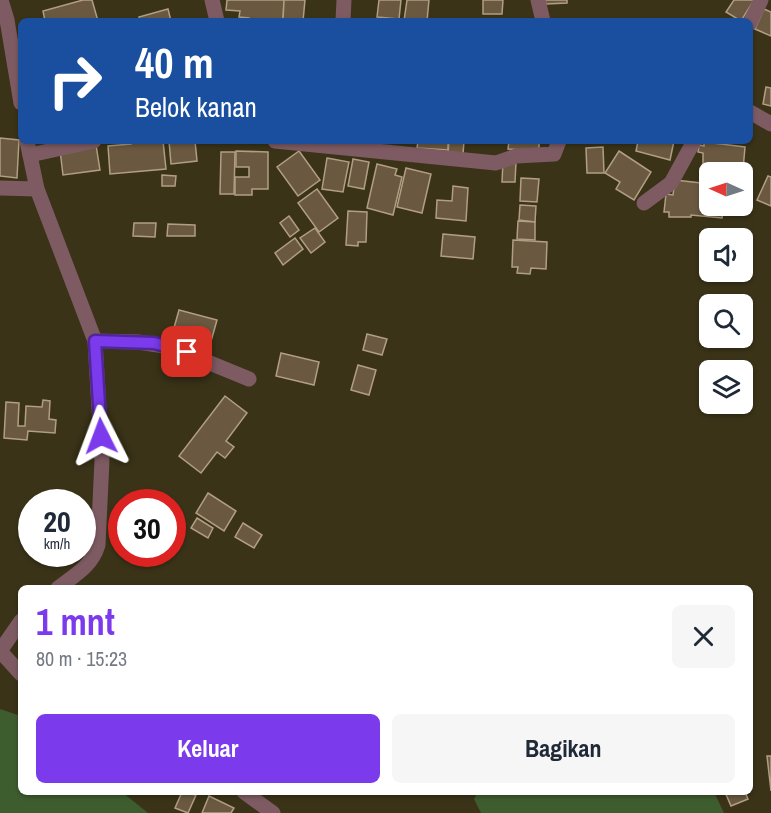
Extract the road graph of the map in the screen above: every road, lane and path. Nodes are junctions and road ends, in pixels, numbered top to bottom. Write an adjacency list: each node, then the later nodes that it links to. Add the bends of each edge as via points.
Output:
1 (1, 0): 10 (street)
2 (213, 0): 6 (street)
3 (344, 0): 7 (street)
4 (538, 0): 8 (street)
5 (761, 0): 9 (street)
6 (216, 18)
7 (343, 18)
8 (542, 18)
9 (752, 18)
10 (18, 85)
11 (753, 114): 12 (street)
12 (771, 124)
13 (66, 144): 17 (street)
14 (305, 144): 15 (street, via 496,163 516,156 554,154)
15 (558, 144)
16 (692, 144): 20 (street, via 671,183)
17 (28, 148): 19 (street)
18 (0, 188): 19 (street)
19 (37, 189): 21 (street)
20 (644, 203)
21 (95, 341): 22 (street, via 171,347); 23 (street, via 102,460 98,545 87,567)
22 (249, 379)
23 (62, 585)
24 (18, 625): 25 (street)
25 (0, 651): 26 (street)
26 (18, 671)
27 (248, 795): 28 (street)
28 (273, 813)

